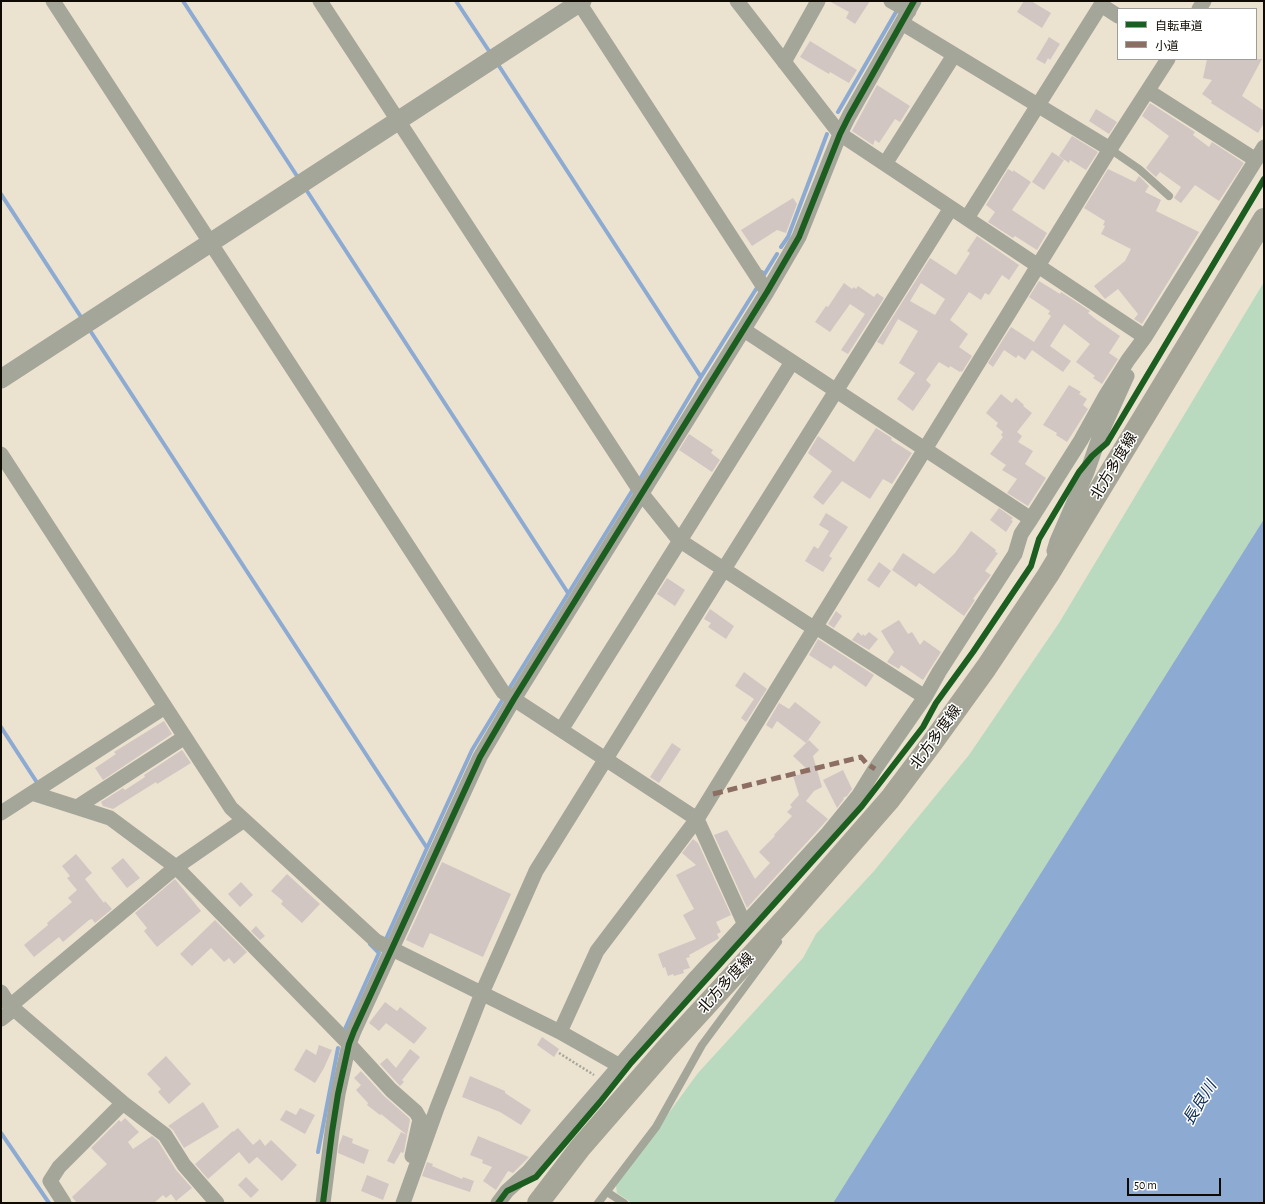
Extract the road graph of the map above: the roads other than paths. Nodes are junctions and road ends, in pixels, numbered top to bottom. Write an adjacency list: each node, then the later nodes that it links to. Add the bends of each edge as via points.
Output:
1 (53, 1): 25 (street)
2 (320, 1): 15 (street)
3 (737, 1): 12 (street)
4 (818, 1): 12 (street)
5 (891, 1): 8 (street)
6 (580, 2): 15 (street); 27 (street)
7 (1102, 3): 9 (street); 14 (street)
8 (908, 11): 10 (street); 16 (street)
9 (1117, 15)
10 (954, 55): 14 (street); 20 (street)
11 (1167, 60): 13 (street)
12 (784, 62): 16 (street)
13 (1148, 91): 18 (street); 19 (street)
14 (1038, 105): 18 (street); 23 (street)
15 (398, 120): 25 (street); 35 (street)
16 (840, 134): 20 (street); 27 (street, via 799,237)
17 (1264, 146): 19 (street)
18 (1110, 150): 21 (lane, via 1139,169); 26 (street)
19 (1256, 160): 29 (street)
20 (885, 164): 22 (street)
21 (1169, 196)
22 (951, 208): 23 (street); 32 (street)
23 (967, 218): 26 (street)
24 (1264, 219): 39 (main road, 北方多度線)
25 (210, 242): 31 (street); 42 (street, via 503,692)
26 (1039, 266): 29 (street); 33 (street)
27 (767, 292): 28 (street)
28 (744, 330): 30 (street); 35 (street)
29 (1145, 337): 36 (street, via 1128,360); 39 (street, via 1099,438 1057,541)
30 (792, 362): 32 (street); 37 (street)
31 (1, 378)
32 (836, 390): 33 (street); 38 (street)
33 (926, 450): 36 (street); 40 (street)
34 (1, 454): 43 (street)
35 (642, 494): 37 (street); 42 (street)
36 (1030, 519): 41 (street, via 1021,534 1015,554)
37 (679, 540): 38 (street); 44 (street)
38 (724, 569): 40 (street); 46 (street)
39 (1048, 575): 53 (main road, 北方多度線, via 986,668 890,799)
40 (815, 628): 41 (street); 50 (street)
41 (925, 697): 54 (street, via 859,795)
42 (514, 700): 44 (street); 55 (street, via 480,757)
43 (165, 707): 45 (street); 47 (street)
44 (561, 730): 46 (street)
45 (185, 737): 48 (street); 51 (street, via 230,808)
46 (606, 759): 50 (street); 57 (street, via 536,871)
47 (32, 793): 48 (street); 49 (street)
48 (78, 807): 52 (street, via 110,818)
49 (1, 813)
50 (697, 819): 54 (street); 60 (street, via 597,951)
51 (244, 820): 52 (street); 55 (street, via 376,941)
52 (176, 866): 58 (street); 61 (street)
53 (787, 917): 65 (lane, via 779,940 702,1045 656,1127); 66 (main road, 北方多度線, via 666,1049 580,1148)
54 (745, 925): 62 (street, via 696,977)
55 (391, 949): 57 (street); 61 (street)
56 (1, 992): 58 (street)
57 (482, 993): 60 (street); 64 (street)
58 (12, 1008): 59 (street); 63 (street)
59 (1, 1019)
60 (560, 1032): 62 (street)
61 (349, 1044): 64 (street, via 420,1119 407,1178); 69 (street, via 333,1125)
62 (620, 1066): 71 (street, via 529,1171 506,1191)
63 (123, 1103): 67 (street, via 59,1167 50,1181); 68 (street, via 165,1135 184,1165)
64 (410, 1184): 70 (street)
65 (607, 1192): 73 (lane); 74 (lane)
66 (543, 1197): 72 (street)
67 (64, 1203)
68 (217, 1203)
69 (323, 1203)
70 (403, 1203)
71 (498, 1203)
72 (526, 1203)
73 (598, 1203)
74 (624, 1203)

